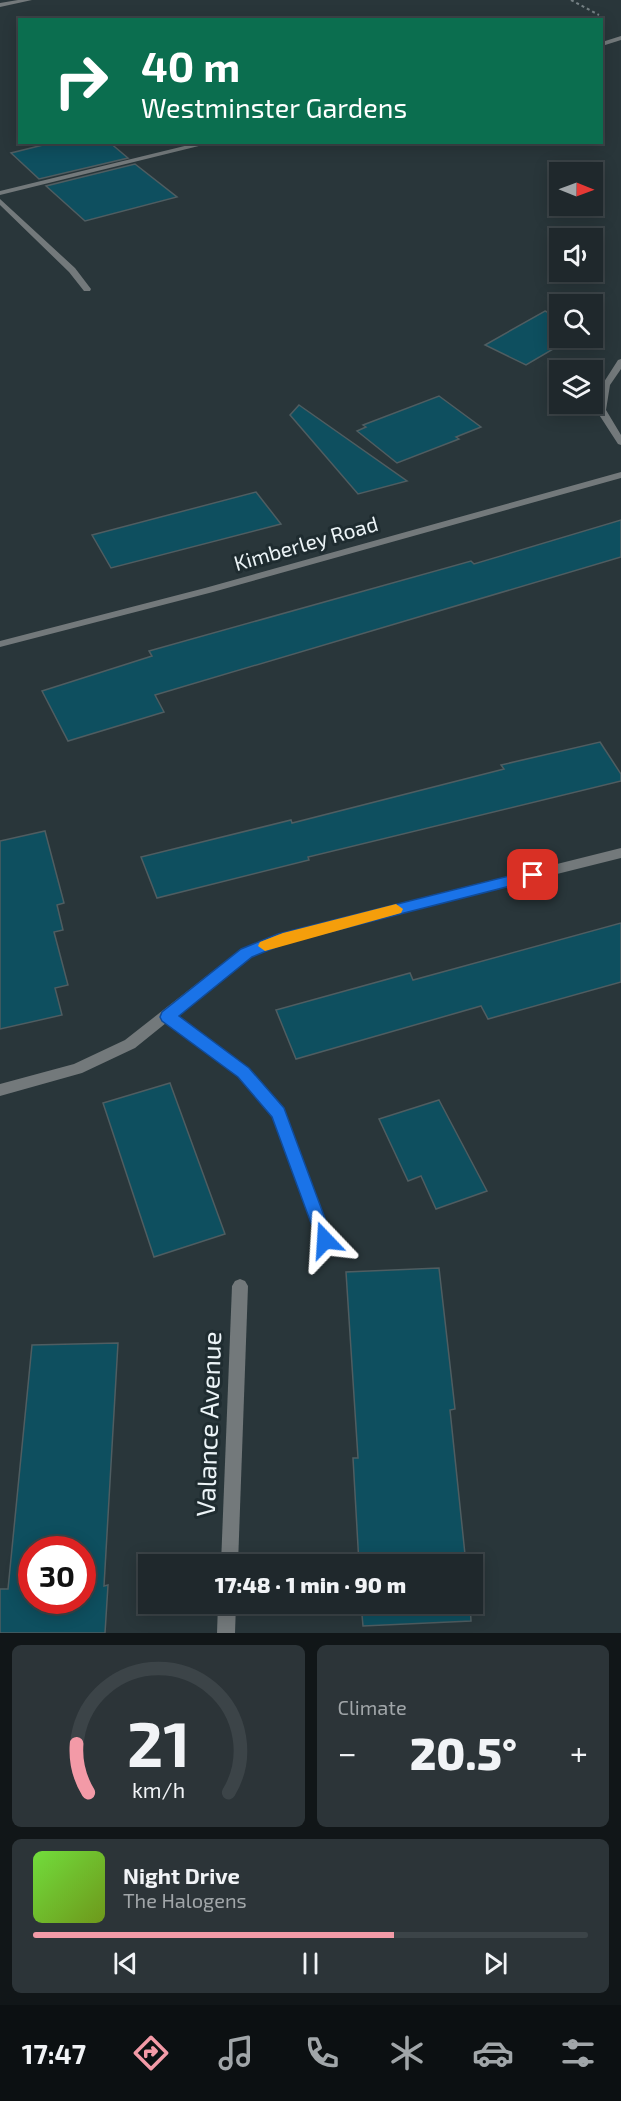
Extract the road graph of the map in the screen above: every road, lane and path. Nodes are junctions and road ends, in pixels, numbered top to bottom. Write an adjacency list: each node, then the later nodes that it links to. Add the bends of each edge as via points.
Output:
1 (29, 0): 3 (street)
2 (571, 0): 4 (path)
3 (0, 5)
4 (599, 15)
5 (621, 38): 6 (street)
6 (603, 44)
7 (204, 144): 8 (street)
8 (0, 193)
9 (0, 201): 10 (street)
10 (87, 289)
11 (621, 362): 12 (street, via 606,385 601,410)
12 (621, 442)
13 (621, 475): 14 (street, Kimberley Road)
14 (0, 644)
15 (621, 853): 16 (street, via 283,938 246,953)
16 (168, 1017): 17 (street, via 130,1044 77,1069); 18 (street, via 243,1072 279,1113)
17 (0, 1090)
18 (325, 1240)
19 (240, 1286): 20 (street, Valance Avenue)
20 (229, 1554)
21 (227, 1614): 22 (street)
22 (226, 1633)

